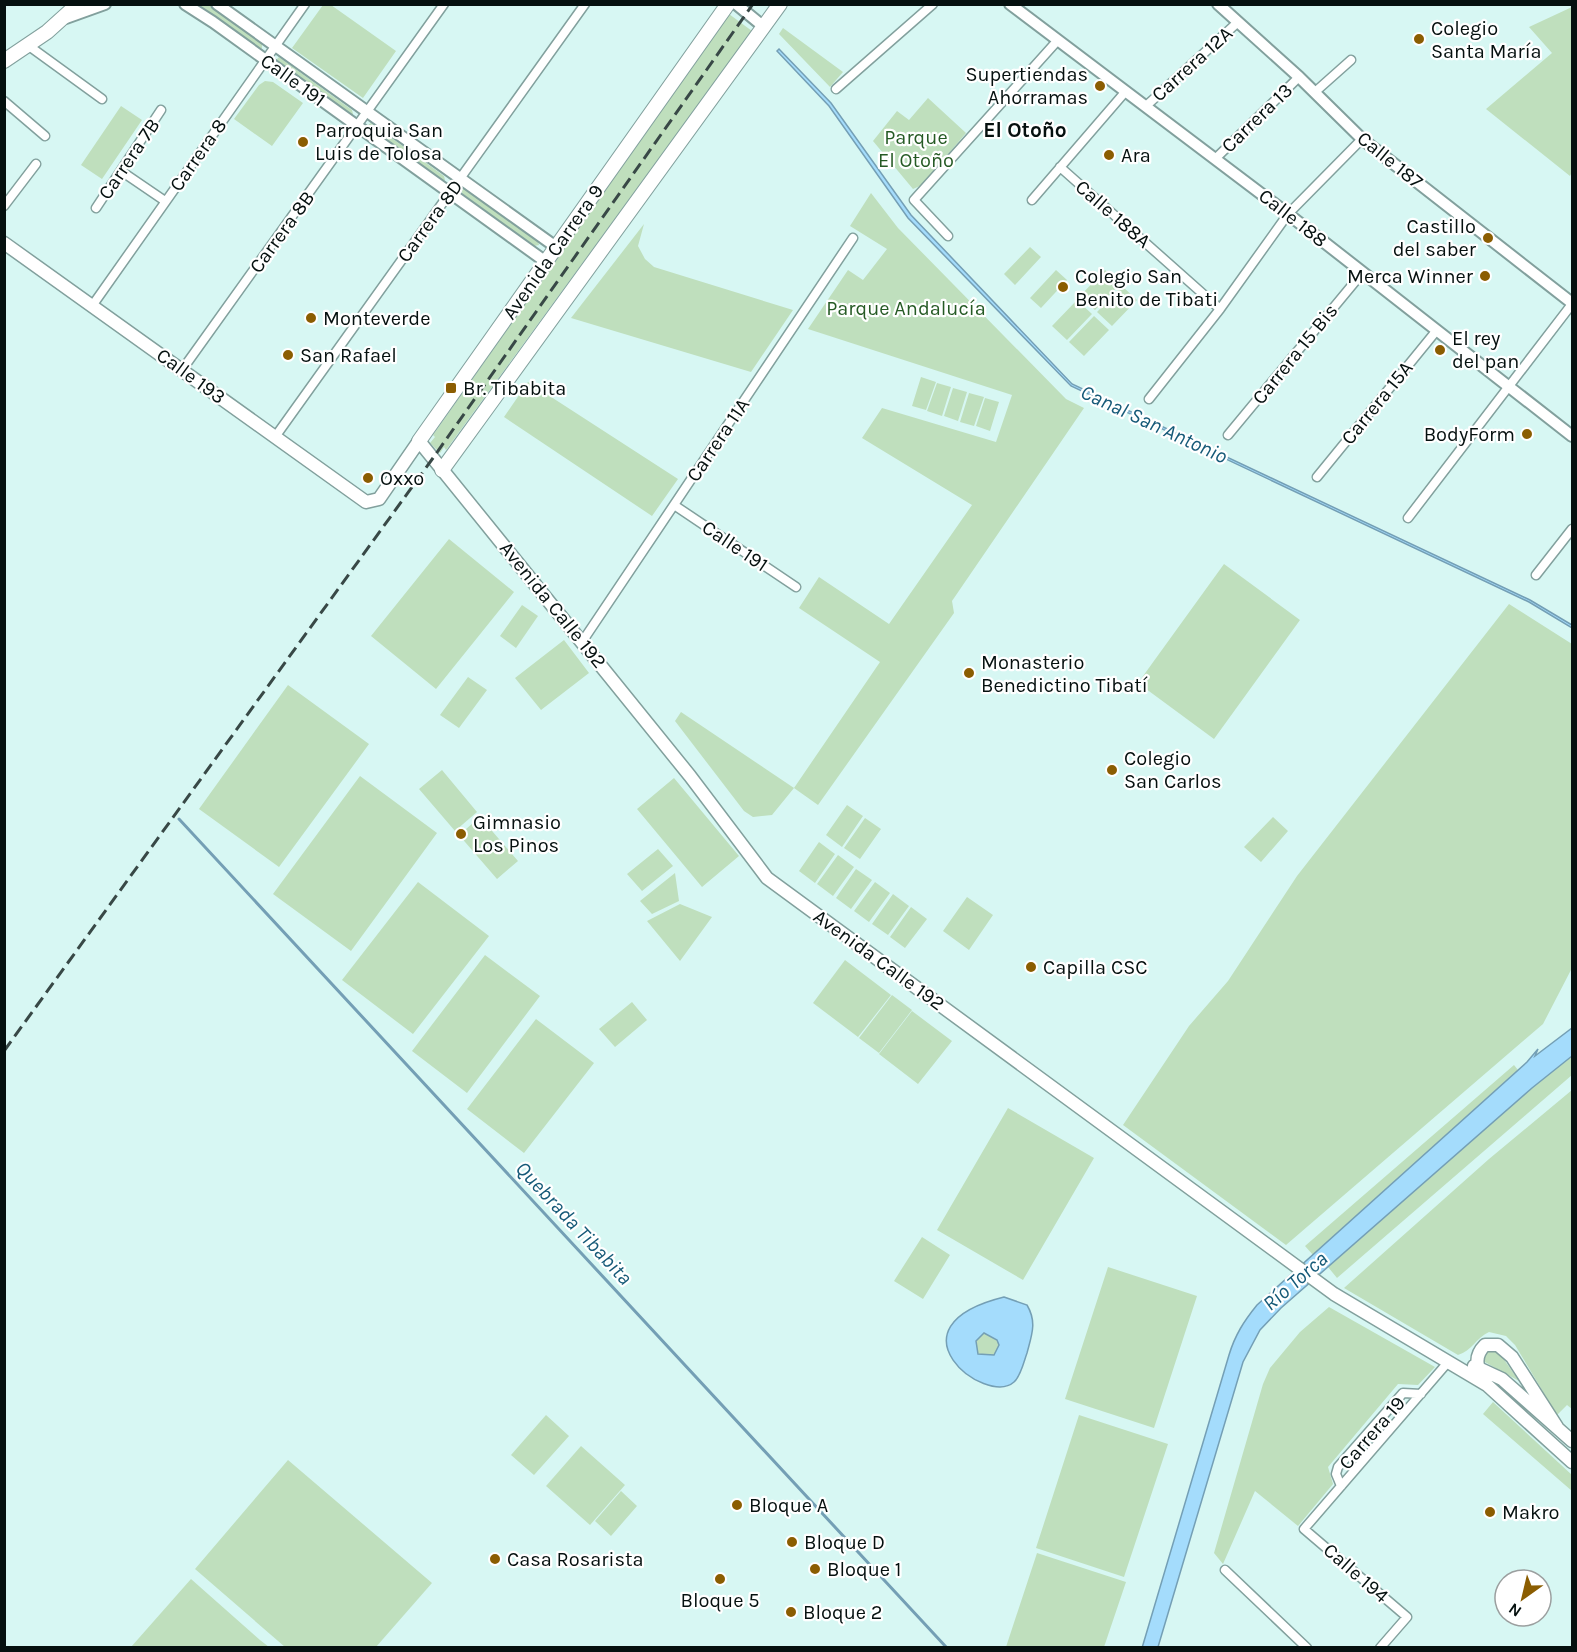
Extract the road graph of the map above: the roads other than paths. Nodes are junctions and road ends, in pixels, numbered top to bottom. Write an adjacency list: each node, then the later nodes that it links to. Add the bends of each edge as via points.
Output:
1 (78, 4): 14 (main road)
2 (105, 4): 14 (street)
3 (185, 4): 20 (street, Calle 191)
4 (217, 4): 19 (street, Calle 191)
5 (305, 4): 19 (street, Carrera 8)
6 (444, 4): 31 (street, Carrera 8B)
7 (585, 4): 39 (street, Carrera 8D)
8 (728, 4): 49 (main road, Avenida Carrera 9)
9 (736, 4): 16 (street)
10 (780, 4): 16 (main road, Avenida Carrera 9)
11 (933, 4): 24 (street)
12 (1010, 4): 17 (street, Calle 188)
13 (1218, 4): 15 (street, Calle 187)
14 (63, 19): 18 (main road)
15 (1238, 22): 23 (street, Calle 187); 29 (street, Carrera 12A)
16 (764, 27): 63 (main road, Avenida Carrera 9)
17 (1058, 40): 25 (street, Calle 188); 46 (street, via 914,200)
18 (29, 46): 22 (main road); 27 (street)
19 (275, 46): 20 (street, Carrera 8); 31 (street, Calle 191)
20 (265, 60): 32 (street, Calle 191); 42 (street, Carrera 8)
21 (1351, 60): 26 (street)
22 (4, 61)
23 (1299, 77): 26 (street, Calle 187); 35 (street, Carrera 13)
24 (836, 89)
25 (1126, 91): 29 (street, Calle 188); 37 (street, Carrera 12A)
26 (1315, 92): 34 (street, Calle 187)
27 (102, 99)
28 (4, 101): 33 (street)
29 (1146, 106): 35 (street, Calle 188)
30 (161, 110): 38 (street, Carrera 7B)
31 (367, 112): 32 (street, Carrera 8B); 39 (street, Calle 191)
32 (358, 126): 40 (street, Calle 191); 56 (street, Carrera 8B)
33 (45, 136)
34 (1362, 139): 45 (street); 52 (street, Calle 187)
35 (1215, 159): 45 (street, Calle 188)
36 (36, 164): 43 (street)
37 (1060, 167): 41 (street, Carrera 12A); 54 (street, Calle 188A)
38 (121, 171): 42 (street); 44 (street, Carrera 7B)
39 (460, 178): 40 (street, Carrera 8D); 49 (street, Calle 191)
40 (450, 193): 50 (street, Calle 191); 61 (street, Carrera 8D)
41 (1032, 200)
42 (165, 201): 53 (street, Carrera 8)
43 (4, 206)
44 (96, 208)
45 (1288, 214): 51 (street, Calle 188); 54 (street)
46 (948, 236)
47 (853, 238): 66 (street, Carrera 11A)
48 (4, 243): 53 (main road, Calle 193)
49 (556, 247): 50 (main road, Avenida Carrera 9)
50 (546, 262): 62 (main road, Avenida Carrera 9)
51 (1362, 272): 55 (street, Calle 188); 59 (street, Carrera 15 Bis)
52 (1572, 303): 57 (street)
53 (92, 306): 56 (main road, Calle 193)
54 (1220, 309): 58 (street)
55 (1437, 330): 57 (street, Calle 188); 64 (street, Carrera 15A)
56 (182, 370): 61 (main road, Calle 193)
57 (1509, 386): 60 (street, Calle 188); 67 (street)
58 (1149, 399)
59 (1228, 435)
60 (1572, 436)
61 (275, 437): 65 (main road, Calle 193, via 366,502)
62 (419, 441): 63 (main road, Avenida Calle 192); 65 (main road, Avenida Carrera 9)
63 (442, 470): 71 (main road, Avenida Calle 192)
64 (1317, 477)
65 (379, 499)
66 (674, 505): 70 (street, Calle 191); 71 (street, Carrera 11A)
67 (1408, 518)
68 (1572, 529): 69 (street)
69 (1536, 575)
70 (796, 587)
71 (582, 642): 72 (main road, Avenida Calle 192, via 700,787 767,878 1319,1283)
72 (1449, 1361): 73 (main road, Avenida Calle 192); 74 (main road, Avenida Calle 192); 75 (street, Carrera 19)
73 (1477, 1367): 74 (main road); 76 (main road, Avenida Calle 192, via 1502,1379); 76 (main road, via 1477,1355 1485,1346 1504,1348)
74 (1487, 1385): 78 (main road, Avenida Calle 192)
75 (1421, 1394): 79 (street, Carrera 19); 79 (street, Carrera 19, via 1403,1393 1361,1440 1337,1470)
76 (1557, 1427): 77 (main road, Avenida Calle 192)
77 (1572, 1441)
78 (1572, 1462)
79 (1341, 1486): 80 (street, Carrera 19)
80 (1304, 1528): 83 (street, Calle 194, via 1407,1617)
81 (1225, 1570): 82 (street)
82 (1307, 1647)
83 (1380, 1647)

